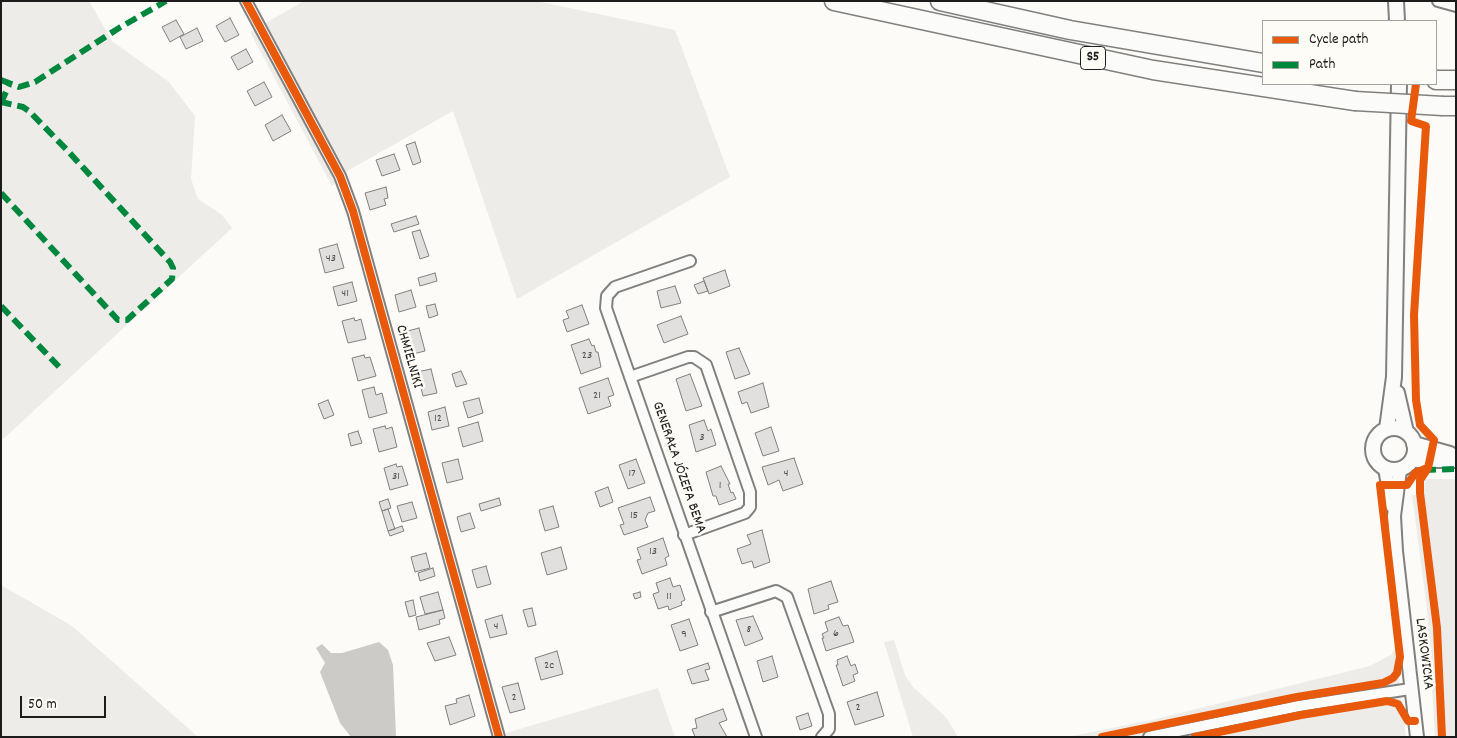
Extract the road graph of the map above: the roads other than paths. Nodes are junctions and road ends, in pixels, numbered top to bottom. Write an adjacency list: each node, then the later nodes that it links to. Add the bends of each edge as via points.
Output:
1 (246, 1): 26 (street, CHMIELNIKI, via 340,176 353,211)
2 (834, 1): 10 (highway, S5, bridge, via 1153,70 1355,101)
3 (940, 1): 8 (highway, S5, via 1070,30)
4 (1396, 1): 7 (main road)
5 (1438, 1): 6 (street)
6 (1456, 6)
7 (1397, 20)
8 (1262, 64)
9 (1400, 85): 13 (main road)
10 (1449, 106)
11 (690, 260): 12 (street, GENERAŁA JÓZEFA BEMA, via 615,287 607,296 606,308)
12 (630, 377): 23 (street, GENERAŁA JÓZEFA BEMA); 23 (street, via 694,357 706,365 750,492 750,507 746,513)
13 (1394, 377): 14 (main road); 15 (main road)
14 (1387, 429): 15 (main road, via 1397,428); 20 (main road, via 1378,435 1372,448 1374,459)
15 (1406, 432): 16 (main road)
16 (1414, 444): 17 (main road); 18 (main road)
17 (1456, 455)
18 (1412, 460): 19 (main road); 21 (main road)
19 (1456, 460)
20 (1385, 469): 21 (main road); 22 (street, LASKOWICKA)
21 (1400, 470): 22 (street, LASKOWICKA)
22 (1394, 516): 25 (street, LASKOWICKA, via 1397,576)
23 (684, 535): 24 (street, GENERAŁA JÓZEFA BEMA)
24 (711, 612): 27 (street, GENERAŁA JÓZEFA BEMA); 28 (street, via 776,591 787,597 829,714 829,729)
25 (1410, 689): 29 (street, via 1299,706); 30 (street, LASKOWICKA)
26 (499, 737)
27 (756, 737)
28 (822, 737)
29 (1150, 737)
30 (1417, 737)

